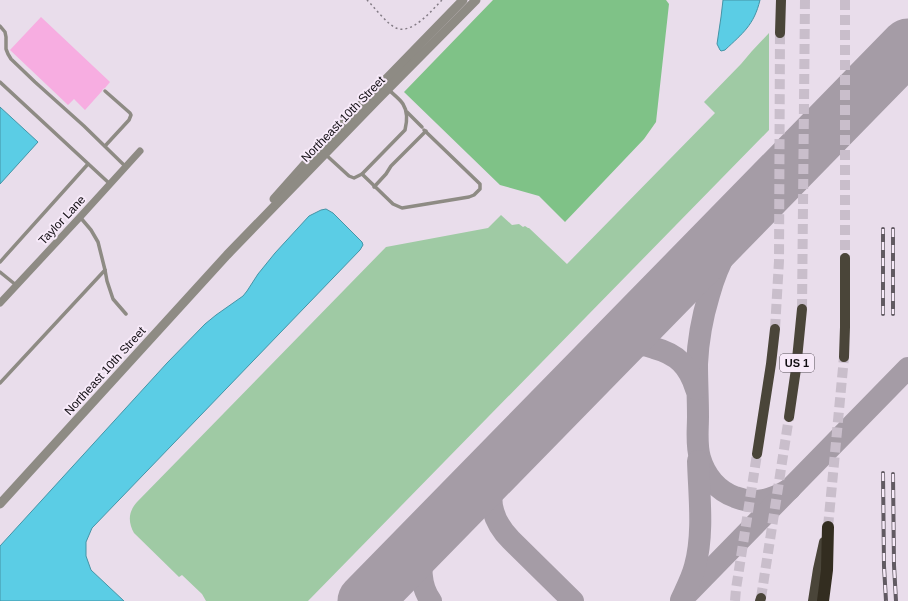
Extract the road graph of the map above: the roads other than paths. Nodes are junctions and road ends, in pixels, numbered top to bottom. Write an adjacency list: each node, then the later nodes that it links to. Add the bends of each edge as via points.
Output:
1 (463, 0): 6 (street, Northeast 10th Street)
2 (476, 0): 8 (street, Northeast 10th Street)
3 (781, 0): 5 (main road)
4 (0, 26): 12 (lane, via 5,32 6,49 11,58)
5 (780, 33)
6 (394, 70): 8 (street, via 387,84); 21 (street, Northeast 10th Street, via 273,199)
7 (0, 82): 15 (lane)
8 (388, 90): 10 (lane, via 403,104); 14 (street, Northeast 10th Street)
9 (105, 91): 12 (lane, via 131,115)
10 (406, 111): 11 (lane); 17 (lane, via 405,130)
11 (424, 129): 19 (lane); 19 (lane, via 480,184 480,189 469,197 402,208 393,204)
12 (105, 146): 16 (lane)
13 (140, 151): 16 (street, Taylor Lane)
14 (325, 154): 17 (lane, via 349,176 354,178); 21 (street, Northeast 10th Street)
15 (88, 164): 18 (lane); 23 (lane)
16 (126, 167): 18 (street, Taylor Lane)
17 (362, 174): 19 (lane)
18 (110, 184): 20 (street, Taylor Lane)
19 (374, 187)
20 (80, 218): 24 (lane, via 92,230 98,242); 26 (street, Taylor Lane)
21 (227, 255): 35 (street, Northeast 10th Street)
22 (845, 258): 31 (main road)
23 (0, 262)
24 (105, 270): 29 (lane, via 113,299); 32 (lane)
25 (0, 272): 26 (lane)
26 (16, 285): 27 (street, Taylor Lane)
27 (0, 303)
28 (802, 308): 33 (main road, US 1)
29 (126, 314)
30 (775, 329): 34 (main road)
31 (844, 357)
32 (0, 384)
33 (789, 418)
34 (757, 454)
35 (0, 504)
36 (828, 527): 37 (main road); 38 (highway)
37 (813, 601)
38 (823, 601)

